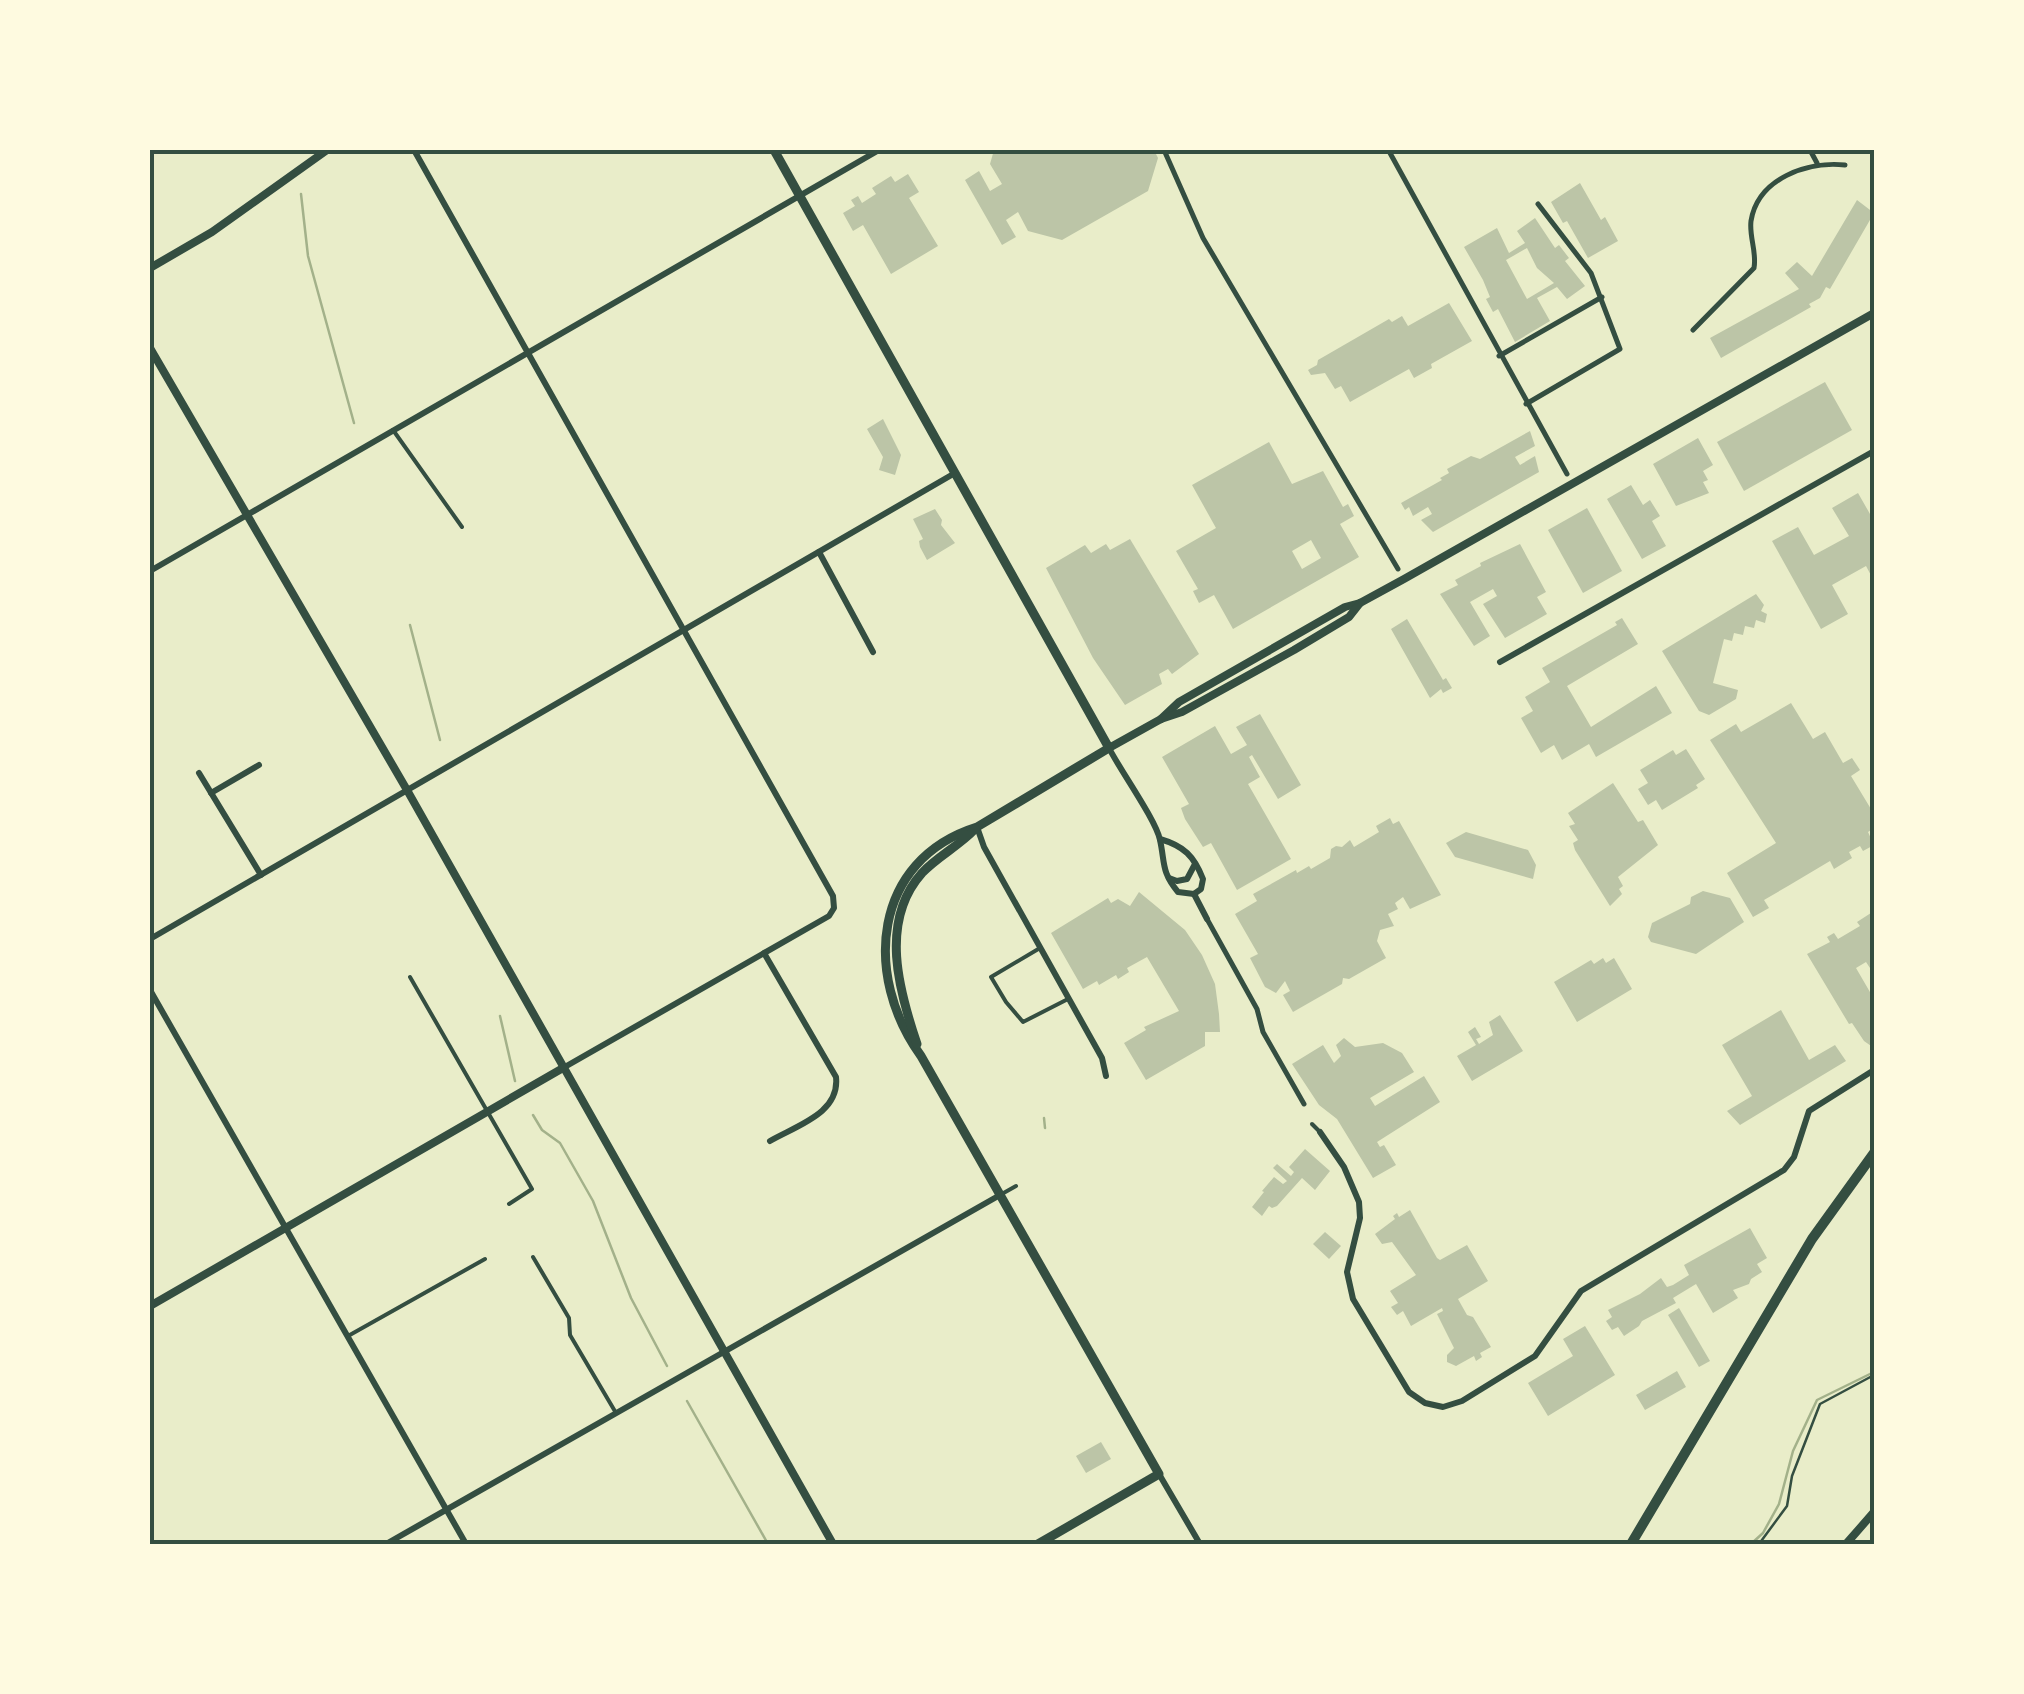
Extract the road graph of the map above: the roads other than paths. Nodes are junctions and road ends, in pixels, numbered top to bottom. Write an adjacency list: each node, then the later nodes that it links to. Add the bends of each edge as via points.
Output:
1 (327, 150): 12 (street)
2 (414, 150): 17 (street)
3 (774, 150): 10 (main road)
4 (878, 150): 10 (street)
5 (1164, 150): 27 (street, via 1203,238)
6 (1810, 150): 8 (street)
7 (1390, 153): 18 (street)
8 (1817, 162): 9 (street); 15 (street, via 1765,193 1750,224 1754,268)
9 (1845, 164)
10 (800, 196): 17 (street); 22 (main road)
11 (1538, 204): 13 (street)
12 (150, 268)
13 (1602, 297): 18 (street); 19 (street, via 1620,350)
14 (1874, 313): 32 (street, via 1360,604 1344,607)
15 (1693, 330)
16 (150, 348): 24 (street)
17 (527, 353): 20 (street); 29 (street)
18 (1498, 356): 19 (street)
19 (1526, 404): 23 (street)
20 (394, 430): 24 (street); 25 (lane)
21 (1874, 451): 31 (street)
22 (955, 473): 26 (street); 32 (main road)
23 (1567, 474)
24 (246, 514): 28 (street); 35 (street)
25 (462, 527)
26 (819, 552): 29 (street); 30 (street)
27 (1398, 568)
28 (150, 571)
29 (682, 631): 35 (street); 46 (street, via 833,896 829,916)
30 (873, 652)
31 (1500, 662)
32 (1109, 748): 37 (main road); 38 (street)
33 (259, 766): 36 (street)
34 (199, 774): 36 (street)
35 (408, 790): 40 (street); 50 (street)
36 (211, 793): 40 (street)
37 (977, 827): 45 (street); 60 (main road, via 919,876 892,921 898,973 921,1056)
38 (1160, 838): 39 (street); 41 (street)
39 (1196, 862): 41 (street, via 1187,879); 42 (street, via 1203,879)
40 (261, 875): 44 (street)
41 (1168, 878): 42 (street, via 1178,892)
42 (1194, 894): 43 (street)
43 (1208, 920): 53 (street)
44 (150, 939)
45 (1040, 948): 49 (street); 49 (lane, via 991,976 1023,1022)
46 (764, 953): 50 (street); 57 (street, via 836,1077 838,1092 829,1106)
47 (410, 977): 54 (lane)
48 (150, 990): 62 (street)
49 (1068, 999): 52 (street)
50 (562, 1068): 54 (street); 67 (street)
51 (1874, 1070): 56 (street, via 1810,1112 1784,1170 1580,1291 1536,1356 1453,1406 1425,1403 1410,1392 1353,1299 1347,1272 1358,1202)
52 (1106, 1076)
53 (1304, 1104)
54 (486, 1112): 61 (lane, via 532,1190); 62 (street)
55 (1312, 1124): 56 (lane)
56 (1320, 1132)
57 (770, 1141)
58 (1874, 1153): 77 (main road, via 1812,1239)
59 (1016, 1186): 60 (lane)
60 (1000, 1194): 67 (street); 69 (main road)
61 (510, 1204)
62 (285, 1228): 65 (street); 66 (street)
63 (533, 1258): 68 (lane)
64 (485, 1259): 66 (lane)
65 (150, 1306)
66 (348, 1336): 70 (street)
67 (724, 1352): 68 (street); 74 (street)
68 (616, 1413): 70 (street)
69 (1159, 1474): 75 (main road); 76 (street)
70 (446, 1510): 72 (street); 73 (street)
71 (1874, 1512): 78 (street)
72 (386, 1544)
73 (466, 1544)
74 (833, 1544)
75 (1038, 1544)
76 (1200, 1544)
77 (1630, 1544)
78 (1846, 1544)

